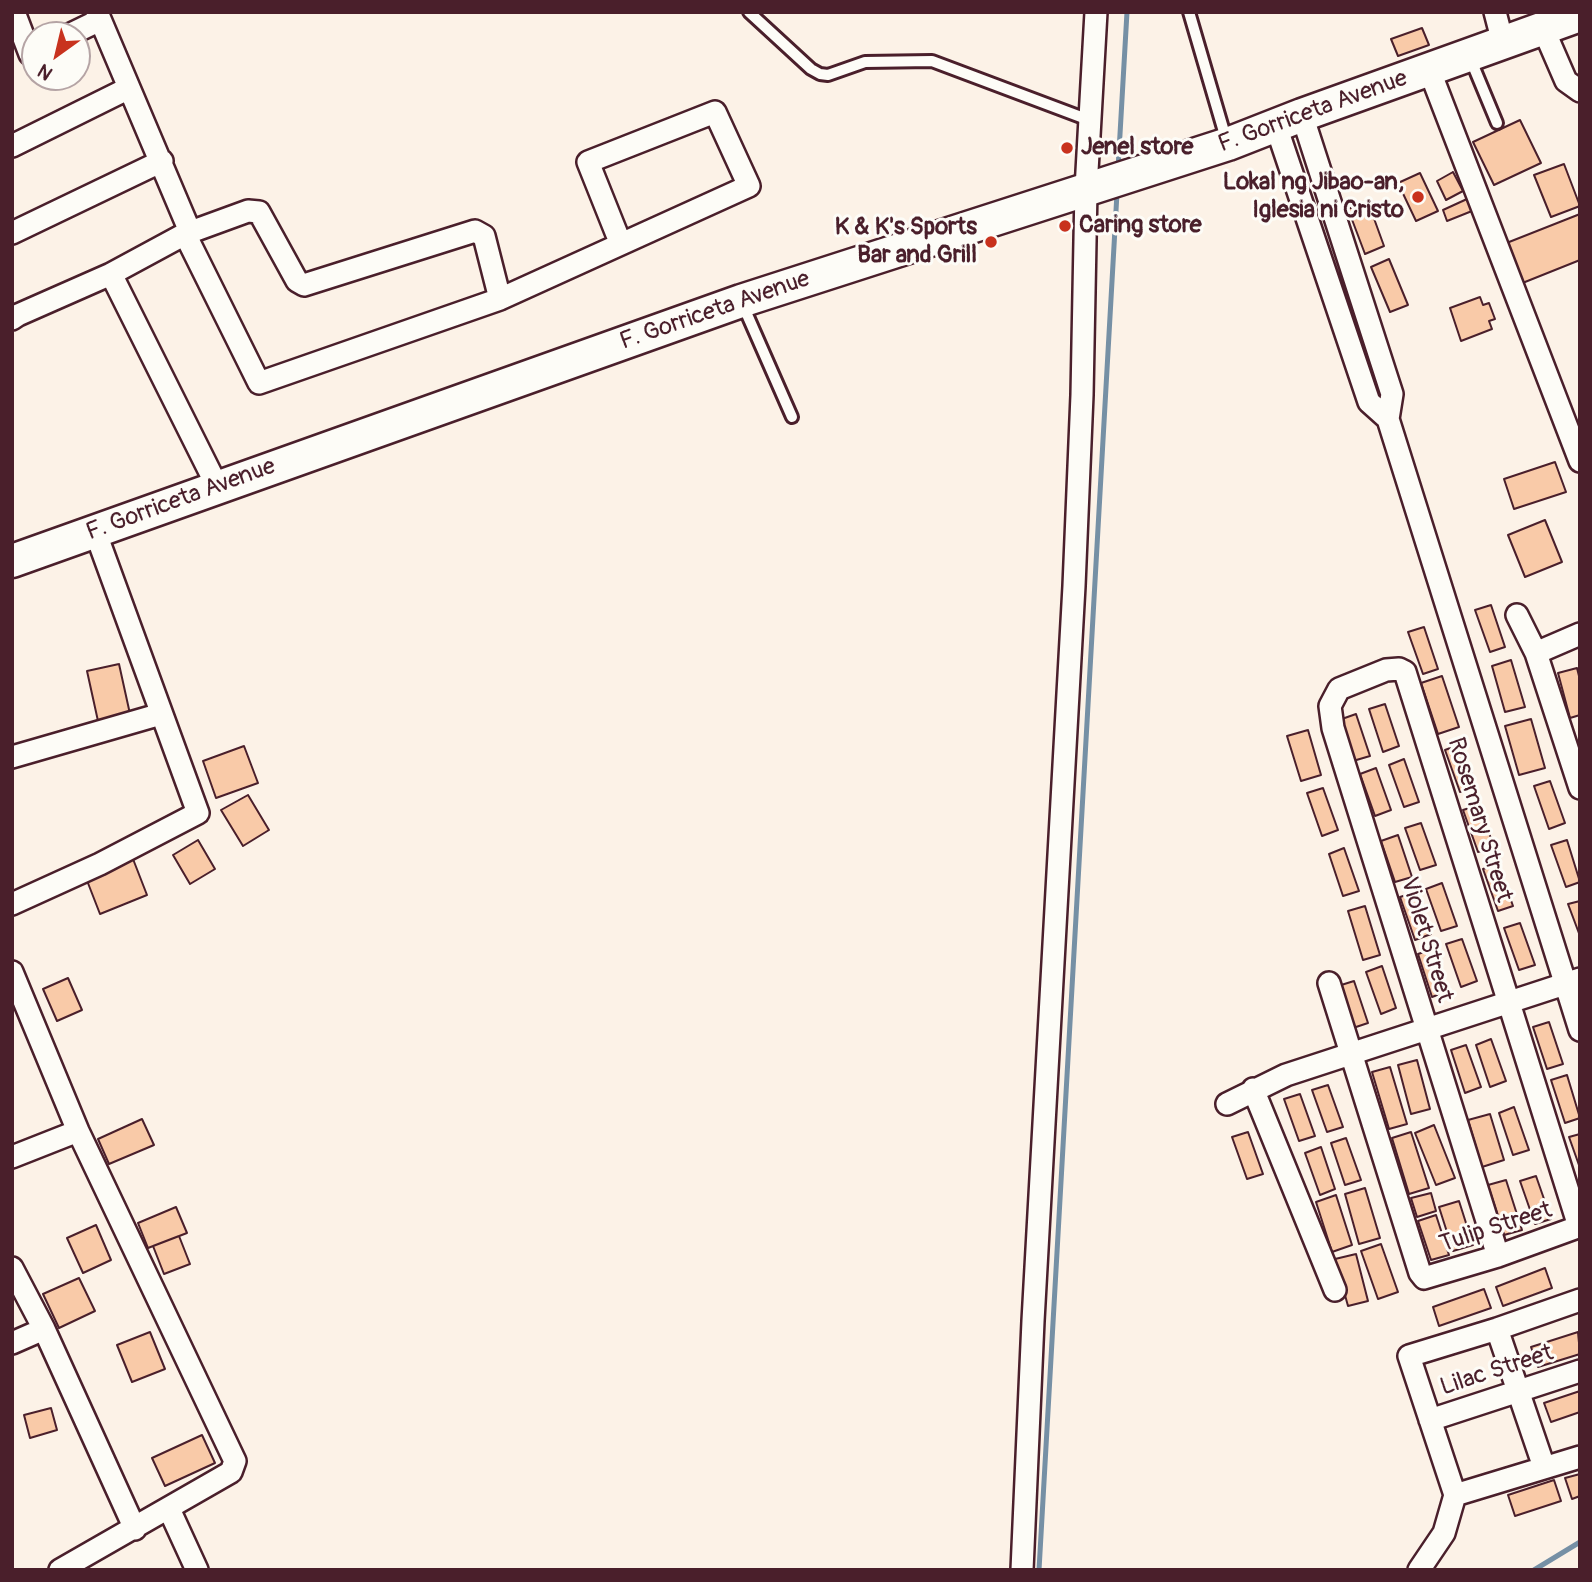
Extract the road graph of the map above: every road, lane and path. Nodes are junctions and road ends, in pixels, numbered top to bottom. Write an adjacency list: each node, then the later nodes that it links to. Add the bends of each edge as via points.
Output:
1 (14, 12): 9 (street)
2 (748, 12): 15 (lane, via 820,74 864,62 932,61)
3 (1097, 12): 15 (street)
4 (1189, 12): 18 (lane)
5 (1495, 12): 10 (street)
6 (1580, 15): 8 (main road, F. Gorriceta Avenue)
7 (98, 16): 13 (street)
8 (1543, 28): 10 (main road, F. Gorriceta Avenue); 14 (street, via 1566,81)
9 (21, 38)
10 (1503, 43): 11 (main road, F. Gorriceta Avenue)
11 (1469, 55): 12 (main road, F. Gorriceta Avenue); 17 (lane)
12 (1429, 69): 16 (main road, F. Gorriceta Avenue); 30 (street)
13 (129, 88): 19 (street); 20 (street)
14 (1580, 91)
15 (1089, 120): 21 (street)
16 (1289, 120): 18 (main road, F. Gorriceta Avenue); 44 (street, via 1392,394 1388,419)
17 (1497, 123)
18 (1228, 144): 21 (main road, F. Gorriceta Avenue)
19 (12, 146)
20 (162, 161): 22 (street); 23 (street)
21 (1086, 189): 27 (main road, F. Gorriceta Avenue); 70 (street, via 1074,586)
22 (12, 233)
23 (188, 234): 25 (street); 26 (street, via 248,211 259,212 297,281 304,285 475,231 484,236); 26 (street, via 259,383)
24 (620, 243): 24 (street, via 749,186 715,112 588,162); 26 (street)
25 (111, 274): 28 (street); 31 (street)
26 (500, 299)
27 (741, 301): 29 (lane); 31 (main road, F. Gorriceta Avenue)
28 (14, 311)
29 (792, 417)
30 (1580, 461)
31 (217, 486): 32 (main road, F. Gorriceta Avenue)
32 (95, 531): 33 (main road, F. Gorriceta Avenue); 38 (street)
33 (12, 561)
34 (1517, 615): 36 (street)
35 (1580, 634): 36 (street)
36 (1536, 653): 40 (street)
37 (1386, 670): 45 (street, Rosemary Street, via 1405,672); 46 (street, Violet Street, via 1339,689 1330,713)
38 (161, 714): 39 (street); 41 (street, via 198,813)
39 (12, 757)
40 (1580, 788)
41 (12, 904)
42 (12, 972): 51 (street)
43 (1329, 982): 48 (street, Tulip Street)
44 (1572, 982): 45 (street); 47 (street)
45 (1509, 1003): 46 (street); 53 (street, Tulip Street, via 1577,1220 1570,1231)
46 (1426, 1030): 48 (street); 53 (street, Violet Street)
47 (1580, 1030)
48 (1352, 1054): 49 (street); 53 (street, Tulip Street, via 1420,1273 1428,1278)
49 (1253, 1089): 50 (street); 55 (street)
50 (1227, 1104)
51 (78, 1131): 52 (street); 66 (street, via 235,1461 231,1472)
52 (12, 1157)
53 (1498, 1255)
54 (12, 1268): 57 (street)
55 (1335, 1290)
56 (1580, 1300): 58 (street)
57 (44, 1329): 59 (street); 67 (street)
58 (1497, 1329): 61 (street); 62 (street, via 1409,1356)
59 (12, 1343)
60 (1580, 1371): 61 (street, Lilac Street)
61 (1518, 1391): 62 (street, Lilac Street); 64 (street)
62 (1430, 1420): 65 (street)
63 (1580, 1457): 64 (street)
64 (1544, 1467): 65 (street)
65 (1455, 1494): 71 (street, via 1444,1533)
66 (169, 1508): 67 (street); 69 (street)
67 (135, 1529): 68 (street)
68 (60, 1570)
69 (197, 1570)
70 (1022, 1570)
71 (1419, 1570)

